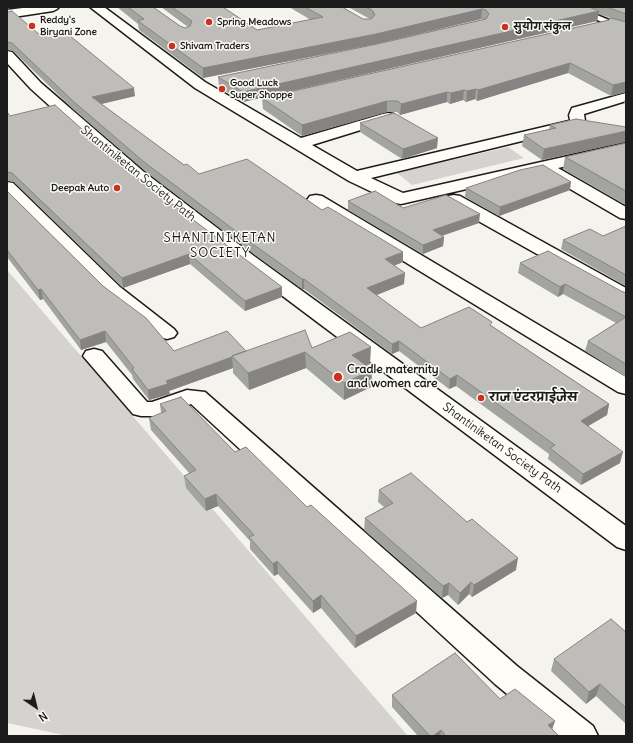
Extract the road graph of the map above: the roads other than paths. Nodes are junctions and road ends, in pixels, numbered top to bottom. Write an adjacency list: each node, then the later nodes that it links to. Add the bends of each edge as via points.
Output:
1 (52, 7): 4 (street)
2 (96, 7): 9 (street)
3 (571, 7): 5 (lane)
4 (7, 14)
5 (611, 24): 6 (street)
6 (589, 28)
7 (7, 55): 26 (street, Shantiniketan Society Path, via 36,86 138,176)
8 (216, 82): 9 (street)
9 (200, 86): 12 (street)
10 (626, 97): 17 (street, via 578,111 578,121 574,124)
11 (256, 106): 12 (street)
12 (241, 109): 14 (street)
13 (392, 116): 14 (street)
14 (299, 144): 17 (street)
15 (626, 148): 16 (street)
16 (545, 167): 19 (street); 21 (street)
17 (355, 177): 19 (street, via 401,199)
18 (7, 187): 23 (street, via 113,291)
19 (438, 191): 22 (street)
20 (316, 200): 25 (street)
21 (626, 214)
22 (626, 296)
23 (167, 333)
24 (94, 356): 27 (street, via 141,408 154,409 187,397 197,398 506,675)
25 (626, 387)
26 (626, 540)
27 (582, 736)

